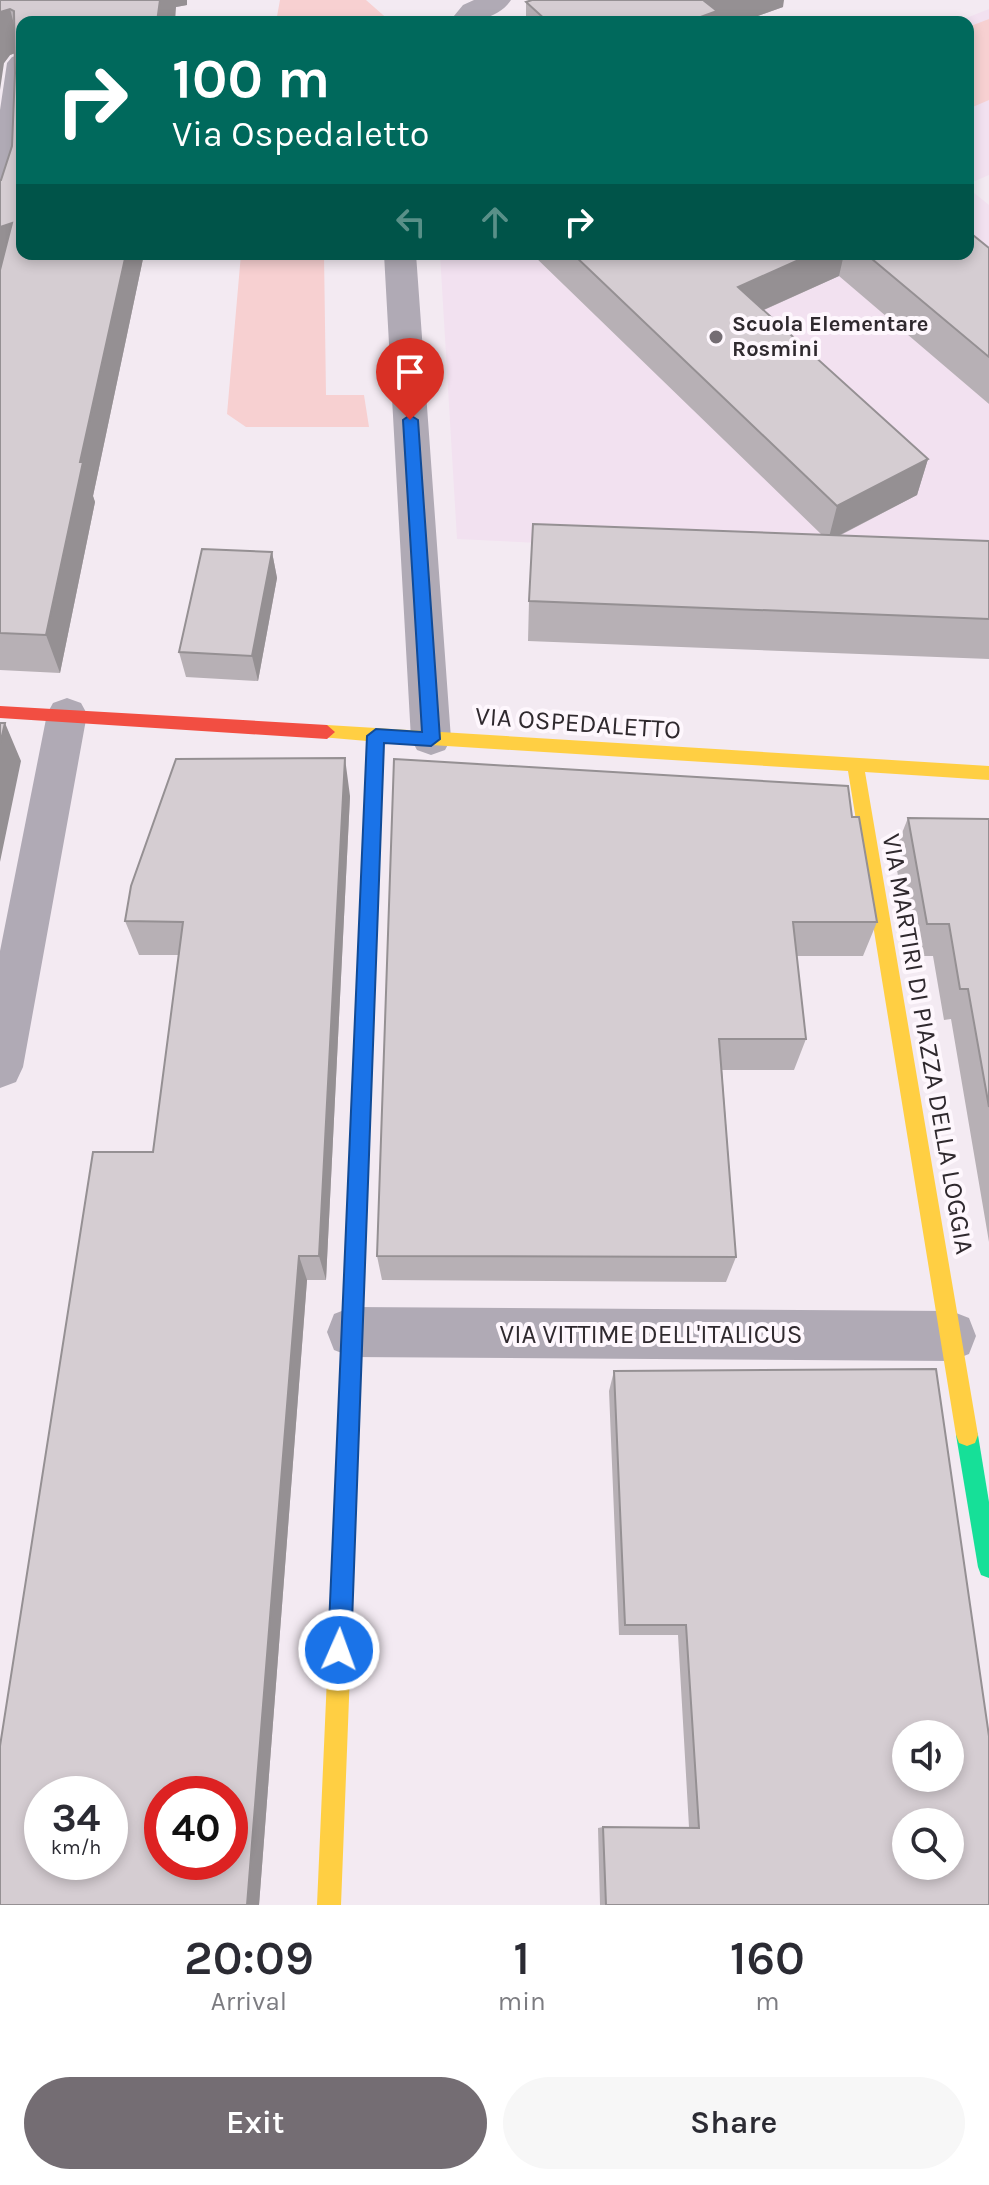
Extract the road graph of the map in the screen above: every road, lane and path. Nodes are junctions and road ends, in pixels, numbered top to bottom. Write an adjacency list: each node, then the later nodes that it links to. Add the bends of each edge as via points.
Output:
1 (497, 0): 2 (street)
2 (468, 16)
3 (16, 86): 4 (street)
4 (7, 121): 5 (street)
5 (0, 214)
6 (400, 260): 10 (street)
7 (0, 712): 8 (street, VIA OSPEDALETTO)
8 (67, 714): 9 (street, VIA OSPEDALETTO); 13 (street)
9 (376, 736): 10 (street, VIA OSPEDALETTO); 14 (street)
10 (431, 739): 11 (street, VIA OSPEDALETTO)
11 (856, 766): 12 (street, VIA OSPEDALETTO); 15 (street, VIA MARTIRI DI PIAZZA DELLA LOGGIA)
12 (989, 773)
13 (0, 1067)
14 (352, 1332): 15 (street, VIA VITTIME DELL'ITALICUS); 17 (street)
15 (951, 1336): 16 (street, VIA MARTIRI DI PIAZZA DELLA LOGGIA)
16 (989, 1567)
17 (329, 1905)

